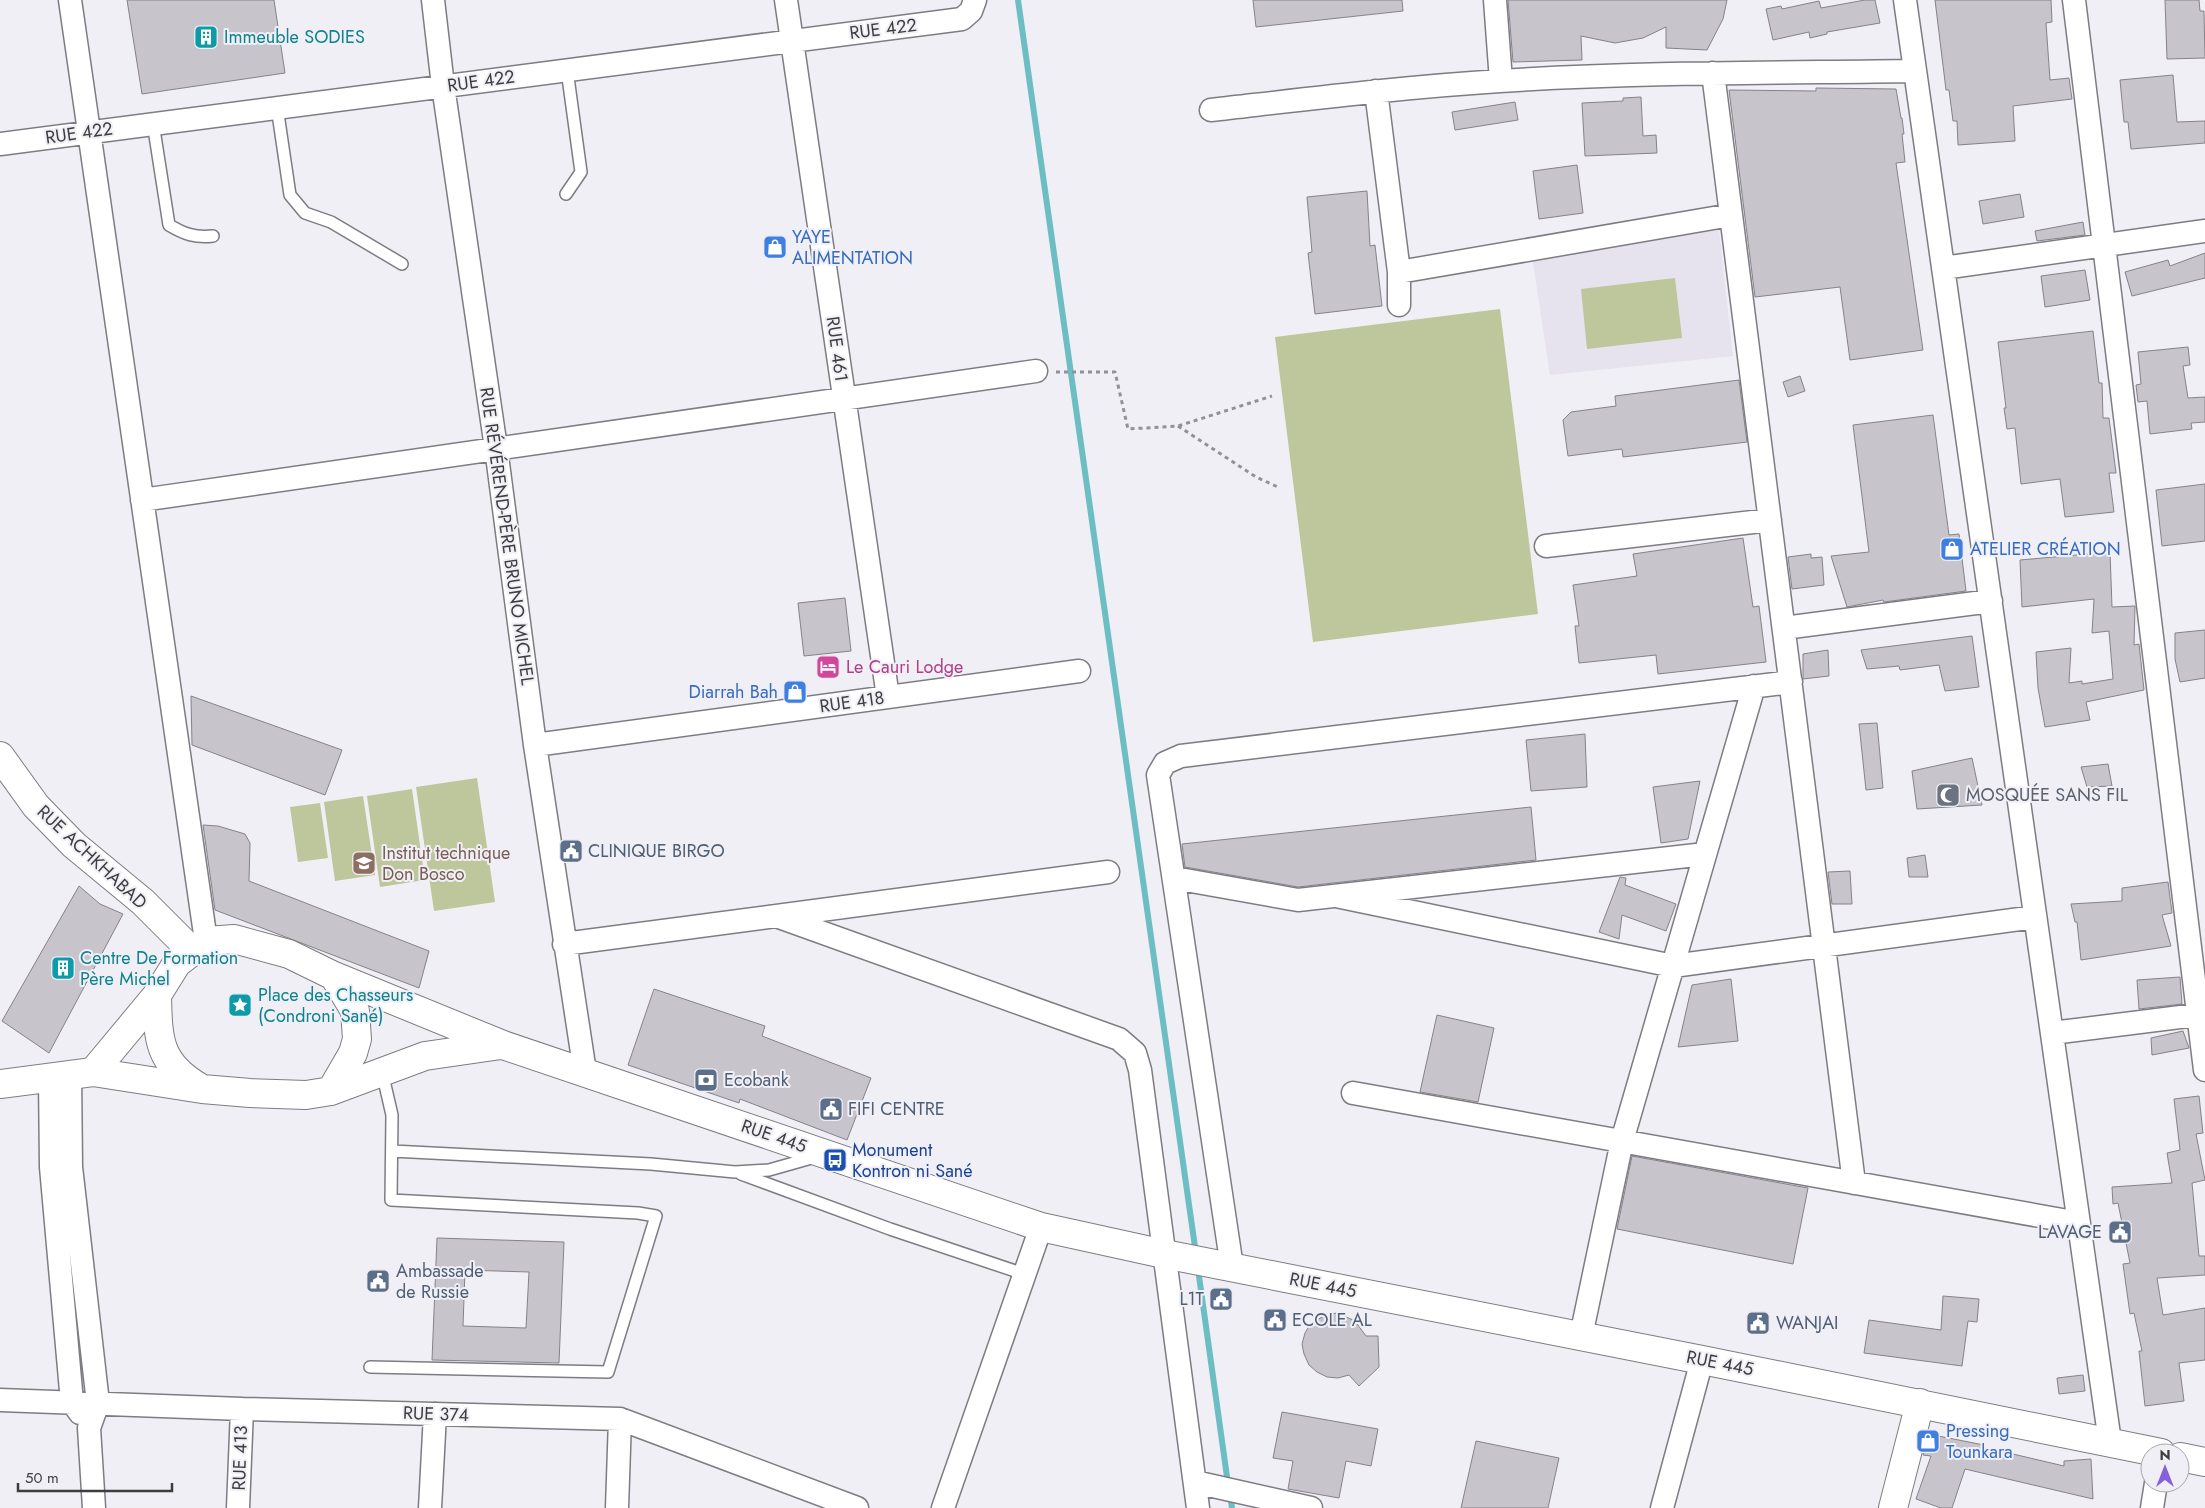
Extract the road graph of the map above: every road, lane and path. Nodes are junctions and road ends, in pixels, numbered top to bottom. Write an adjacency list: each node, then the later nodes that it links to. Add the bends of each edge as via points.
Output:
1 (70, 0): 18 (street)
2 (433, 0): 13 (street, RUE RÉVÉREND-PÈRE BRUNO MICHEL)
3 (786, 0): 8 (street, RUE 461)
4 (975, 0): 8 (street, RUE 422, via 971,11 962,19)
5 (1495, 0): 12 (street)
6 (1905, 0): 10 (street)
7 (2074, 0): 24 (street)
8 (792, 41): 9 (street, RUE 422); 31 (street, RUE 461)
9 (567, 70): 13 (street, RUE 422); 20 (lane, via 580,172)
10 (1915, 71): 11 (street); 26 (street)
11 (1713, 73): 12 (street); 21 (street)
12 (1501, 80): 14 (street)
13 (444, 86): 15 (street, RUE 422); 33 (street, RUE RÉVÉREND-PÈRE BRUNO MICHEL)
14 (1376, 91): 16 (street); 27 (street)
15 (277, 107): 17 (street, RUE 422); 25 (lane, via 290,195 305,213 332,222)
16 (1211, 110)
17 (153, 123): 18 (street, RUE 422); 23 (lane, via 169,224 200,238)
18 (89, 131): 19 (street, RUE 422); 35 (street)
19 (0, 144)
20 (566, 194)
21 (1731, 215): 27 (street); 36 (street)
22 (2205, 231): 24 (street)
23 (213, 236)
24 (2104, 246): 26 (street); 58 (street)
25 (402, 264)
26 (1943, 268): 38 (street)
27 (1399, 272): 28 (street)
28 (1399, 305)
29 (1036, 371): 31 (street); 32 (path, via 1115,372 1128,430)
30 (1272, 396): 32 (path)
31 (845, 399): 33 (street); 43 (street, RUE 461)
32 (1178, 426): 34 (path, via 1256,478)
33 (496, 448): 35 (street); 44 (street, RUE RÉVÉREND-PÈRE BRUNO MICHEL)
34 (1280, 488)
35 (142, 500): 53 (street)
36 (1770, 520): 37 (street); 39 (street)
37 (1546, 546)
38 (1991, 601): 39 (street); 51 (street)
39 (1784, 628): 41 (street)
40 (1079, 671): 43 (street, RUE 418)
41 (1791, 682): 42 (street); 54 (street)
42 (1754, 686): 46 (street); 48 (street, via 1181,756 1165,763 1158,775)
43 (888, 697): 44 (street, RUE 418)
44 (535, 745): 52 (street, RUE RÉVÉREND-PÈRE BRUNO MICHEL)
45 (0, 756): 53 (street, RUE ACHKHABAD, via 36,806 62,832 112,878)
46 (1705, 854): 49 (street); 55 (street)
47 (1108, 872): 50 (street)
48 (1174, 878): 49 (street, via 1298,900); 77 (street)
49 (1336, 896): 55 (street)
50 (776, 916): 52 (street); 76 (street, via 1119,1039 1136,1053)
51 (2035, 917): 54 (street); 59 (street)
52 (564, 944): 63 (street, RUE RÉVÉREND-PÈRE BRUNO MICHEL)
53 (199, 946): 56 (street, RUE 445, via 234,939 289,954); 57 (street, via 177,963)
54 (1824, 946): 55 (street); 73 (street)
55 (1673, 966): 69 (street)
56 (334, 976): 60 (street, RUE 445); 67 (street, via 355,1011 357,1039 353,1054)
57 (157, 995): 64 (street); 66 (street, via 163,1052 184,1078)
58 (2202, 1015): 59 (street); 61 (street)
59 (2052, 1033): 74 (street)
60 (503, 1045): 62 (street, via 425,1056); 63 (street, RUE 445)
61 (2205, 1070)
62 (382, 1072): 67 (street); 70 (lane, via 392,1115)
63 (585, 1072): 71 (street, RUE 445)
64 (71, 1075): 65 (street); 66 (street); 83 (street, via 51,1167); 84 (street, via 71,1167)
65 (0, 1084)
66 (202, 1088): 67 (street, via 306,1095)
67 (332, 1091)
68 (1354, 1093): 69 (street)
69 (1622, 1141): 73 (street); 79 (street)
70 (392, 1150): 72 (lane); 81 (lane, via 391,1200 656,1216 608,1372)
71 (825, 1154): 72 (lane, via 769,1170); 75 (street, RUE 445)
72 (735, 1172): 78 (lane)
73 (1854, 1182): 74 (street)
74 (2078, 1223): 90 (street)
75 (1040, 1227): 76 (street, RUE 445); 78 (street)
76 (1173, 1256): 77 (street, RUE 445); 94 (street)
77 (1227, 1266): 79 (street, RUE 445)
78 (1024, 1274): 101 (street)
79 (1581, 1336): 80 (street, RUE 445)
80 (1702, 1360): 85 (street, RUE 445); 104 (street)
81 (370, 1367)
82 (0, 1400): 83 (street, RUE 374)
83 (72, 1402): 84 (street, RUE 374); 89 (street)
84 (98, 1403): 86 (street, RUE 374); 89 (street)
85 (1920, 1404): 90 (street, RUE 445); 105 (street)
86 (242, 1409): 87 (street, RUE 374); 97 (street, RUE 413)
87 (435, 1414): 88 (street, RUE 374); 98 (street)
88 (620, 1420): 99 (street); 100 (street, RUE 374)
89 (89, 1428): 96 (street)
90 (2110, 1442): 91 (street, RUE 445)
91 (2140, 1448)
92 (2190, 1459): 93 (street)
93 (2205, 1462)
94 (1195, 1482): 102 (street); 103 (street)
95 (2154, 1493): 106 (street)
96 (94, 1508)
97 (238, 1508)
98 (430, 1508)
99 (617, 1508)
100 (857, 1508)
101 (943, 1508)
102 (1198, 1508)
103 (1310, 1508)
104 (1662, 1508)
105 (1893, 1508)
106 (2152, 1508)

